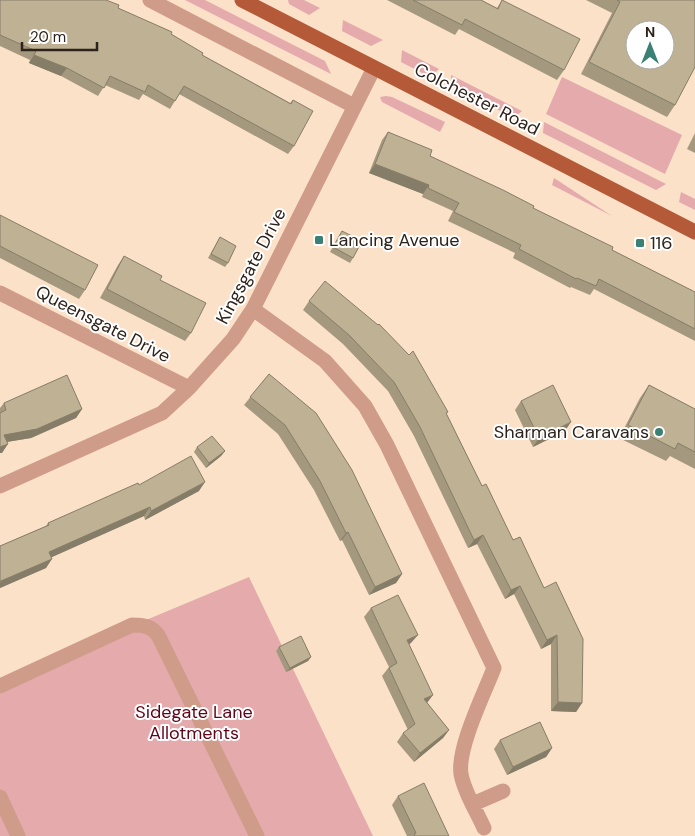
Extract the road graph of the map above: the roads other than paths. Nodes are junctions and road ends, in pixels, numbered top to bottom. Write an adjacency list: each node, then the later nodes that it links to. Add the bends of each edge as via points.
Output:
1 (150, 0): 4 (street)
2 (242, 0): 3 (main road, Colchester Road)
3 (374, 68): 4 (street, Kingsgate Drive); 5 (main road, Colchester Road)
4 (354, 106): 7 (street, Kingsgate Drive)
5 (695, 232)
6 (0, 293): 8 (street, Queensgate Drive)
7 (253, 309): 8 (street, Kingsgate Drive, via 233,339); 12 (street, via 325,361 365,406 387,445 494,668 462,757 461,776)
8 (188, 388): 9 (street, Kingsgate Drive, via 162,412)
9 (0, 486)
10 (0, 686): 16 (street, via 132,625 152,628)
11 (503, 791): 12 (street)
12 (473, 804): 14 (street)
13 (2, 805): 15 (street)
14 (484, 828)
15 (18, 836)
16 (257, 836)

